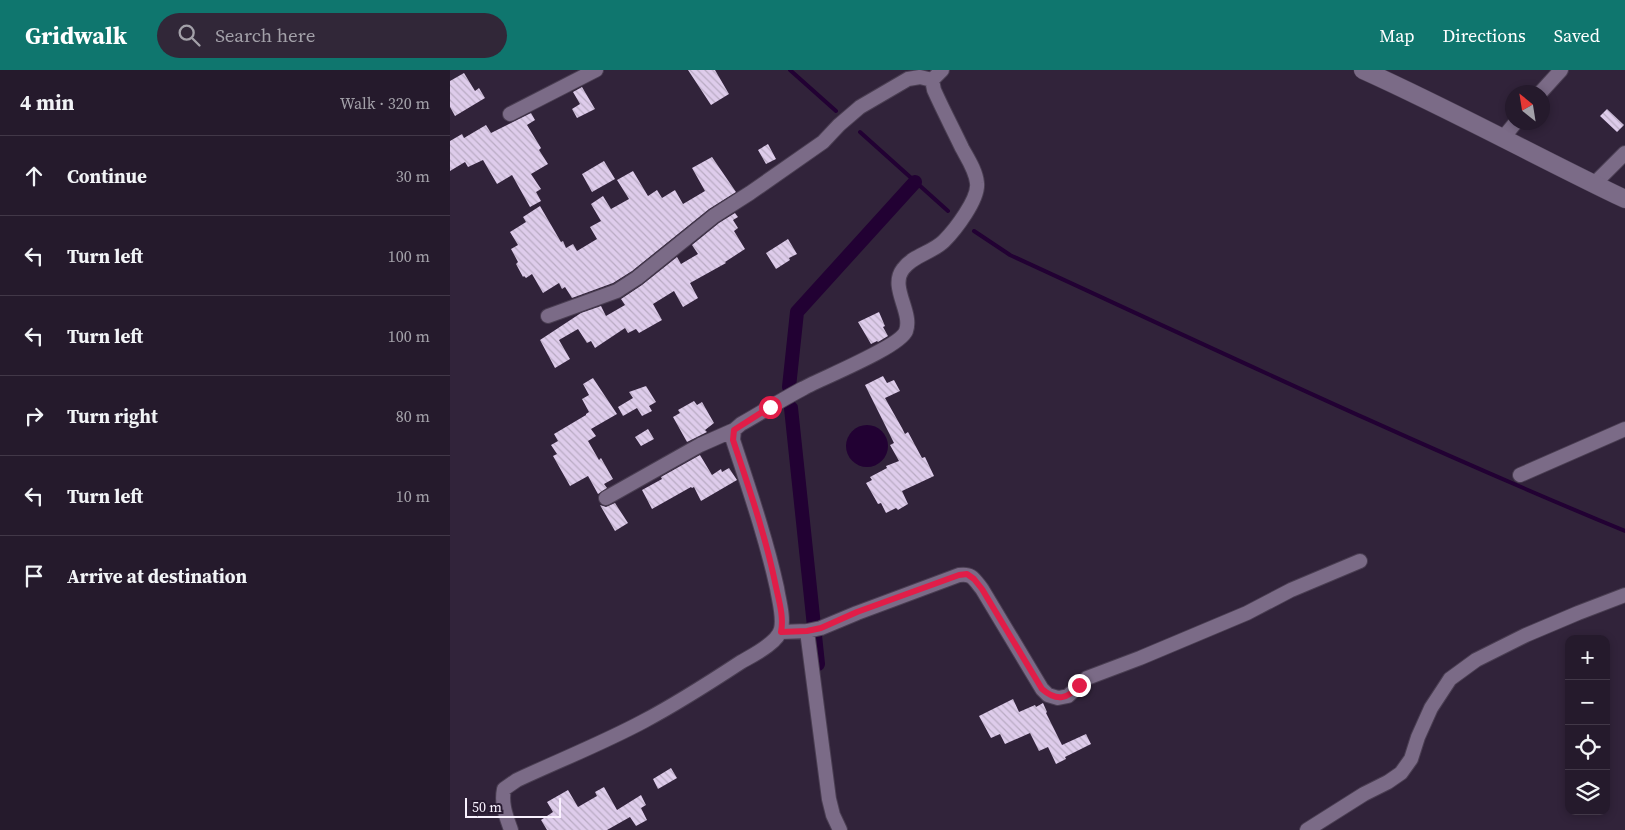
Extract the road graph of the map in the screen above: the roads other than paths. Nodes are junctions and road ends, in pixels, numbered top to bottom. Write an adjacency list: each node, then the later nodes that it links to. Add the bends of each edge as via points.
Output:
1 (596, 70): 7 (street)
2 (942, 70): 5 (street)
3 (1363, 70): 9 (street)
4 (1561, 70): 6 (street)
5 (932, 80): 13 (street, via 920,76 908,79 860,106 823,142 714,216 617,291); 15 (street, via 973,169 976,196 941,244 902,269 898,280 907,322 906,332 900,339 805,388)
6 (1547, 85)
7 (510, 114)
8 (1509, 130): 9 (street)
9 (1502, 139): 11 (street)
10 (1625, 153): 11 (street)
11 (1594, 184): 12 (street)
12 (1625, 199)
13 (548, 316)
14 (1625, 429): 16 (street)
15 (734, 430): 17 (street, via 700,445); 21 (street, via 733,440 771,559 781,608)
16 (1520, 475)
17 (606, 498)
18 (1360, 561): 20 (street, via 1291,590 1247,614 1087,678 1068,696 1058,698 1042,689 982,589 967,574)
19 (1625, 595): 24 (street, via 1526,635 1470,664 1450,679 1431,708 1411,759 1402,773)
20 (813, 630): 21 (street); 23 (street, via 829,799)
21 (781, 632): 22 (street, via 776,639 694,693 612,738 504,789 504,812)
22 (511, 830)
23 (840, 830)
24 (1307, 830)

